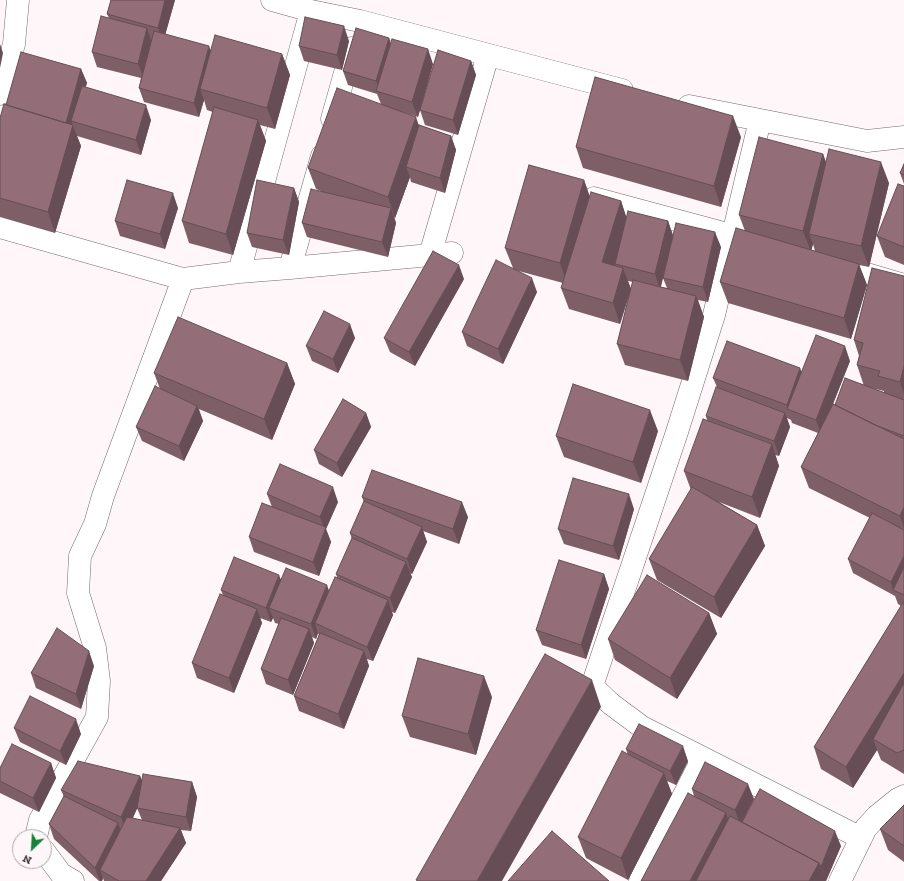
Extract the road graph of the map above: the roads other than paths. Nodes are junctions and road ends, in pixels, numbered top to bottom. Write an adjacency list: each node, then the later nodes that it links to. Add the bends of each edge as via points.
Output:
1 (18, 0): 6 (street, via 14,44)
2 (272, 0): 3 (street)
3 (311, 11): 4 (street); 19 (street)
4 (360, 21): 5 (street); 18 (street)
5 (488, 55): 7 (street); 16 (street)
6 (0, 94)
7 (641, 95)
8 (672, 103): 9 (street)
9 (760, 120): 10 (street, via 867,141); 13 (street)
10 (904, 138)
11 (575, 193): 13 (street)
12 (0, 228): 20 (street)
13 (733, 236): 14 (street); 22 (street, via 712,322 592,686 642,727)
14 (762, 244)
15 (452, 253): 16 (street)
16 (430, 255): 18 (street)
17 (815, 259): 21 (street)
18 (290, 268): 19 (street)
19 (239, 272): 20 (street)
20 (183, 279): 24 (street, via 95,524 80,556 78,593 95,648 99,675 97,717 40,820)
21 (904, 285)
22 (703, 758): 25 (street); 28 (street)
23 (904, 796): 25 (street, via 877,816)
24 (38, 829)
25 (861, 838): 29 (street)
26 (52, 862): 27 (street, via 61,874)
27 (73, 881)
28 (640, 881)
29 (840, 881)

